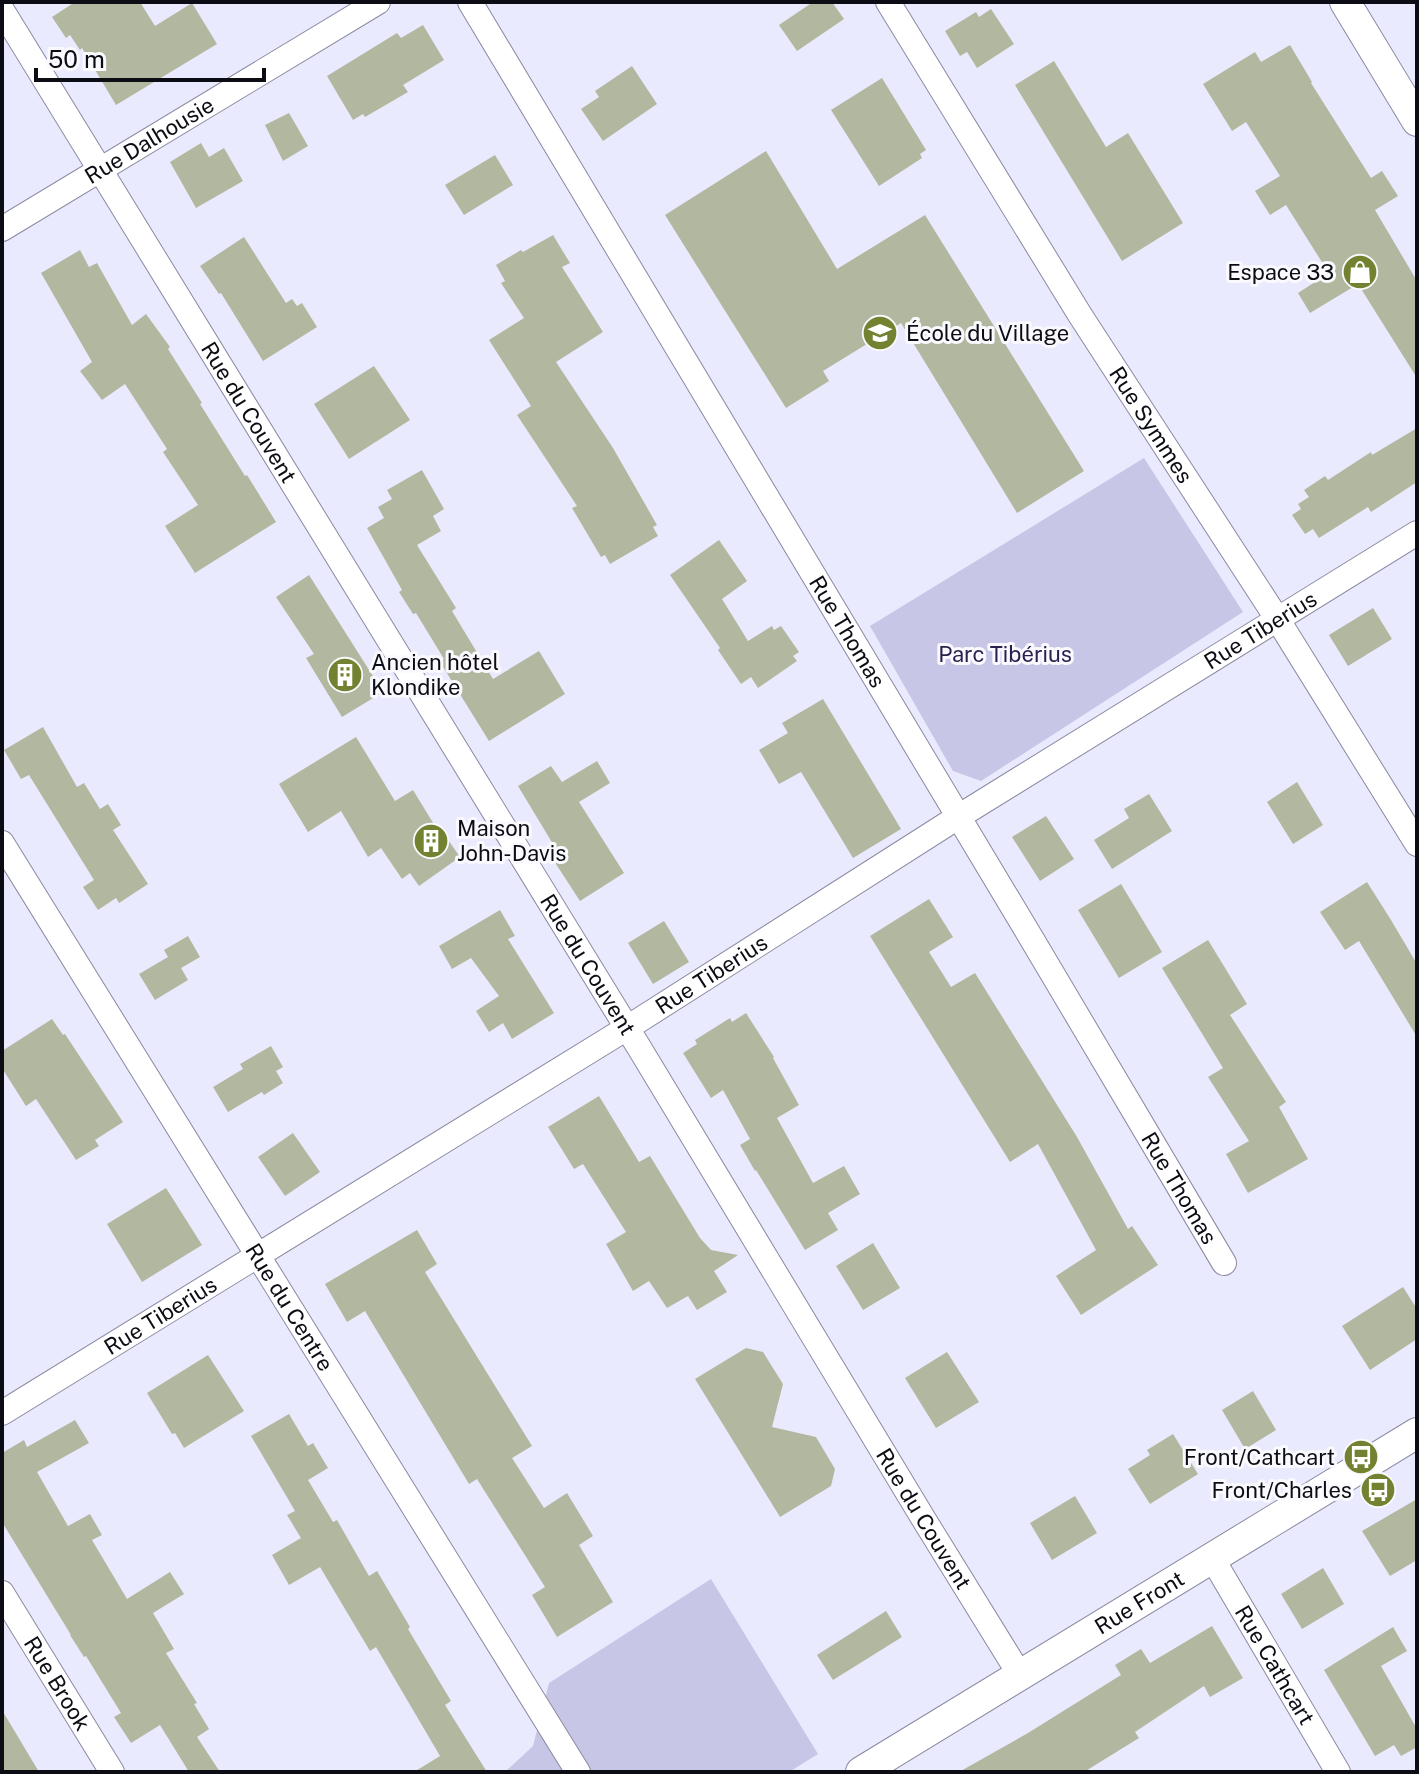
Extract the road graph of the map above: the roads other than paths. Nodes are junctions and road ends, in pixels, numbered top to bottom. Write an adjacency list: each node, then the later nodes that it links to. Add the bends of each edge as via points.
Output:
1 (378, 2): 7 (street, Rue Dalhousie)
2 (470, 2): 11 (street, Rue Thomas)
3 (888, 2): 10 (street, Rue Symmes, via 1086,324)
4 (1345, 2): 6 (street)
5 (2, 10): 7 (street, Rue du Couvent)
6 (1417, 121)
7 (101, 171): 8 (street, Rue Dalhousie); 14 (street, Rue du Couvent)
8 (2, 229)
9 (1417, 533): 10 (street, Rue Tiberius)
10 (1278, 620): 11 (street, Rue Tiberius); 13 (street, Rue Symmes)
11 (958, 817): 14 (street, Rue Tiberius); 16 (street, Rue Thomas)
12 (2, 843): 15 (street, Rue du Centre)
13 (1417, 844)
14 (627, 1028): 15 (street, Rue Tiberius); 21 (street, Rue du Couvent)
15 (259, 1257): 17 (street, Rue Tiberius); 23 (street, Rue du Centre)
16 (1224, 1263)
17 (2, 1413)
18 (1417, 1433): 19 (street, Rue Front)
19 (1212, 1558): 21 (street, Rue Front); 25 (street, Rue Cathcart)
20 (2, 1593): 22 (street, Rue Brook)
21 (1020, 1675): 24 (street, Rue Front)
22 (112, 1772)
23 (578, 1772)
24 (861, 1772)
25 (1338, 1772)

